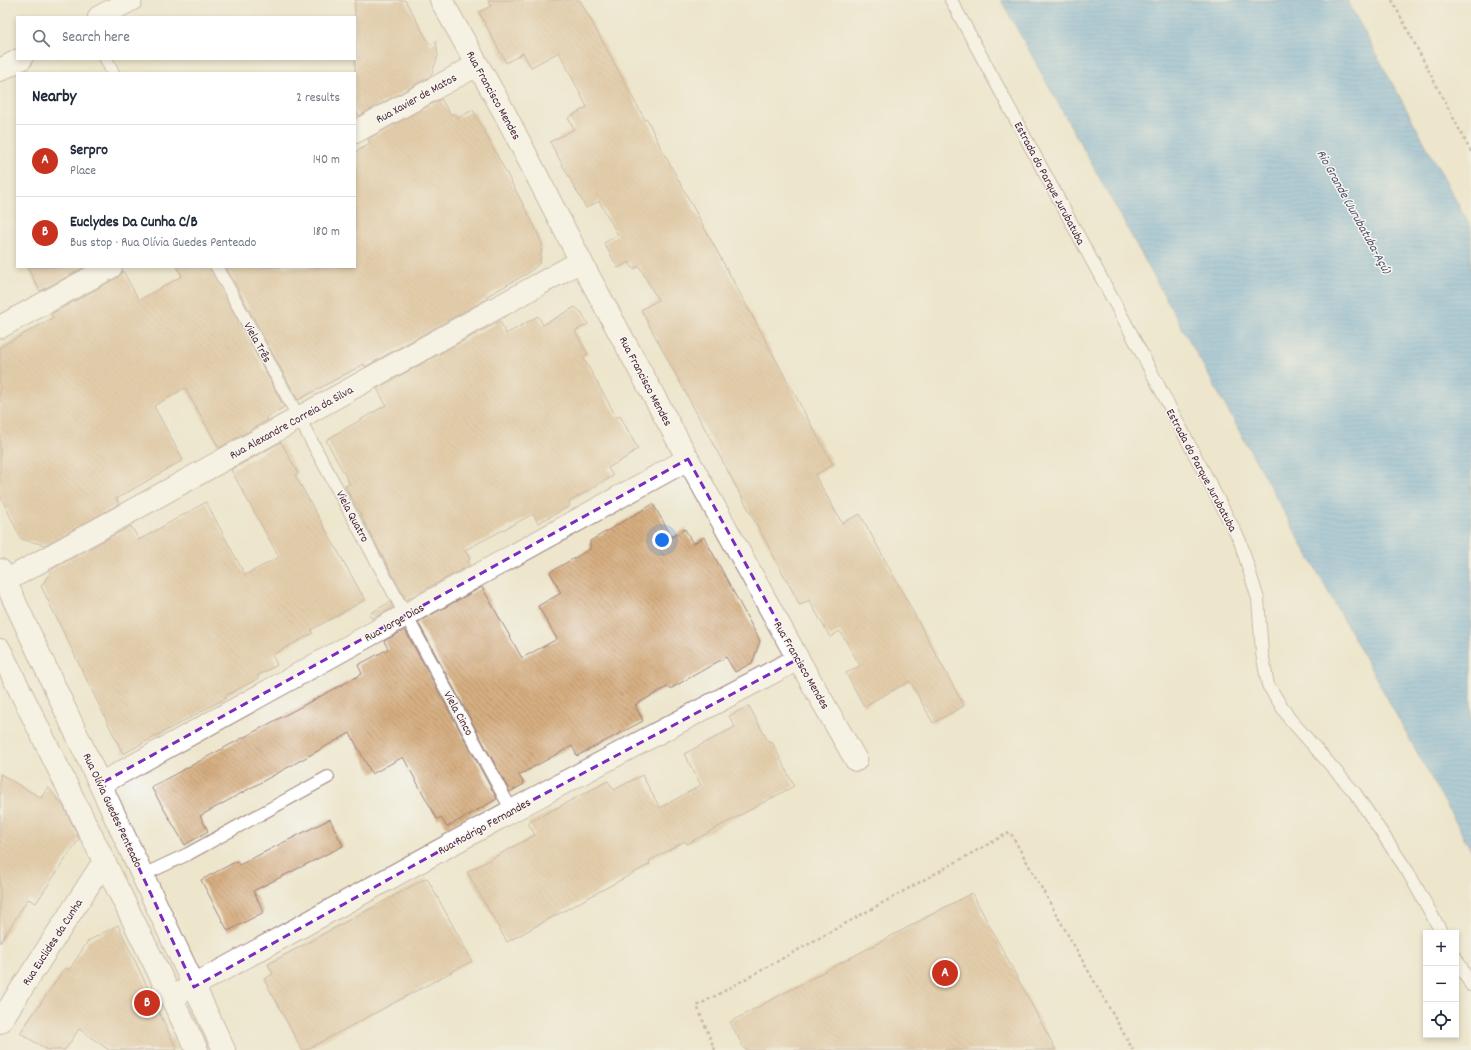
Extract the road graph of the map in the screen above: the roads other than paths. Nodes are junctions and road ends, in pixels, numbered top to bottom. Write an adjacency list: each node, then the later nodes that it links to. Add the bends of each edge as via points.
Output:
1 (131, 0): 4 (street)
2 (441, 0): 7 (street, Rua Francisco Mendes)
3 (951, 0): 27 (lane, Estrada do Parque Jurubatuba, via 1240,541 1258,599 1262,653 1268,685 1289,718 1355,793 1408,872)
4 (101, 16)
5 (19, 60): 8 (street)
6 (106, 60): 9 (lane)
7 (477, 65): 10 (street, Rua Xavier de Matos); 11 (street, Rua Francisco Mendes)
8 (0, 70)
9 (112, 72)
10 (356, 131)
11 (581, 261): 15 (street, Rua Alexandre Correia da Silva); 16 (street, Rua Francisco Mendes)
12 (109, 268): 14 (street)
13 (218, 268): 15 (lane, Viela Três)
14 (0, 327)
15 (300, 417): 17 (street, Rua Alexandre Correia da Silva); 18 (lane, Viela Quatro)
16 (688, 460): 18 (street, Rua Jorge Dias); 20 (street, Rua Francisco Mendes)
17 (2, 578): 23 (street, Rua Olívia Guedes Penteado)
18 (406, 615): 23 (street, Rua Jorge Dias); 24 (lane, Viela Cinco)
19 (0, 650): 25 (street)
20 (798, 659): 21 (street, Rua Francisco Mendes); 24 (street, Rua Rodrigo Fernandes)
21 (856, 760)
22 (328, 777): 26 (lane, via 188,854)
23 (100, 784): 26 (street, Rua Olívia Guedes Penteado)
24 (512, 811): 30 (street, Rua Rodrigo Fernandes)
25 (105, 863): 31 (street); 32 (street, Rua Euclides da Cunha)
26 (143, 875): 30 (street, Rua Olívia Guedes Penteado)
27 (1440, 930)
28 (1459, 963): 29 (lane)
29 (1471, 985)
30 (194, 987): 31 (street, Rua Rodrigo Fernandes); 34 (street, Rua Olívia Guedes Penteado)
31 (171, 998): 33 (street)
32 (0, 1022)
33 (197, 1050)
34 (224, 1050)

